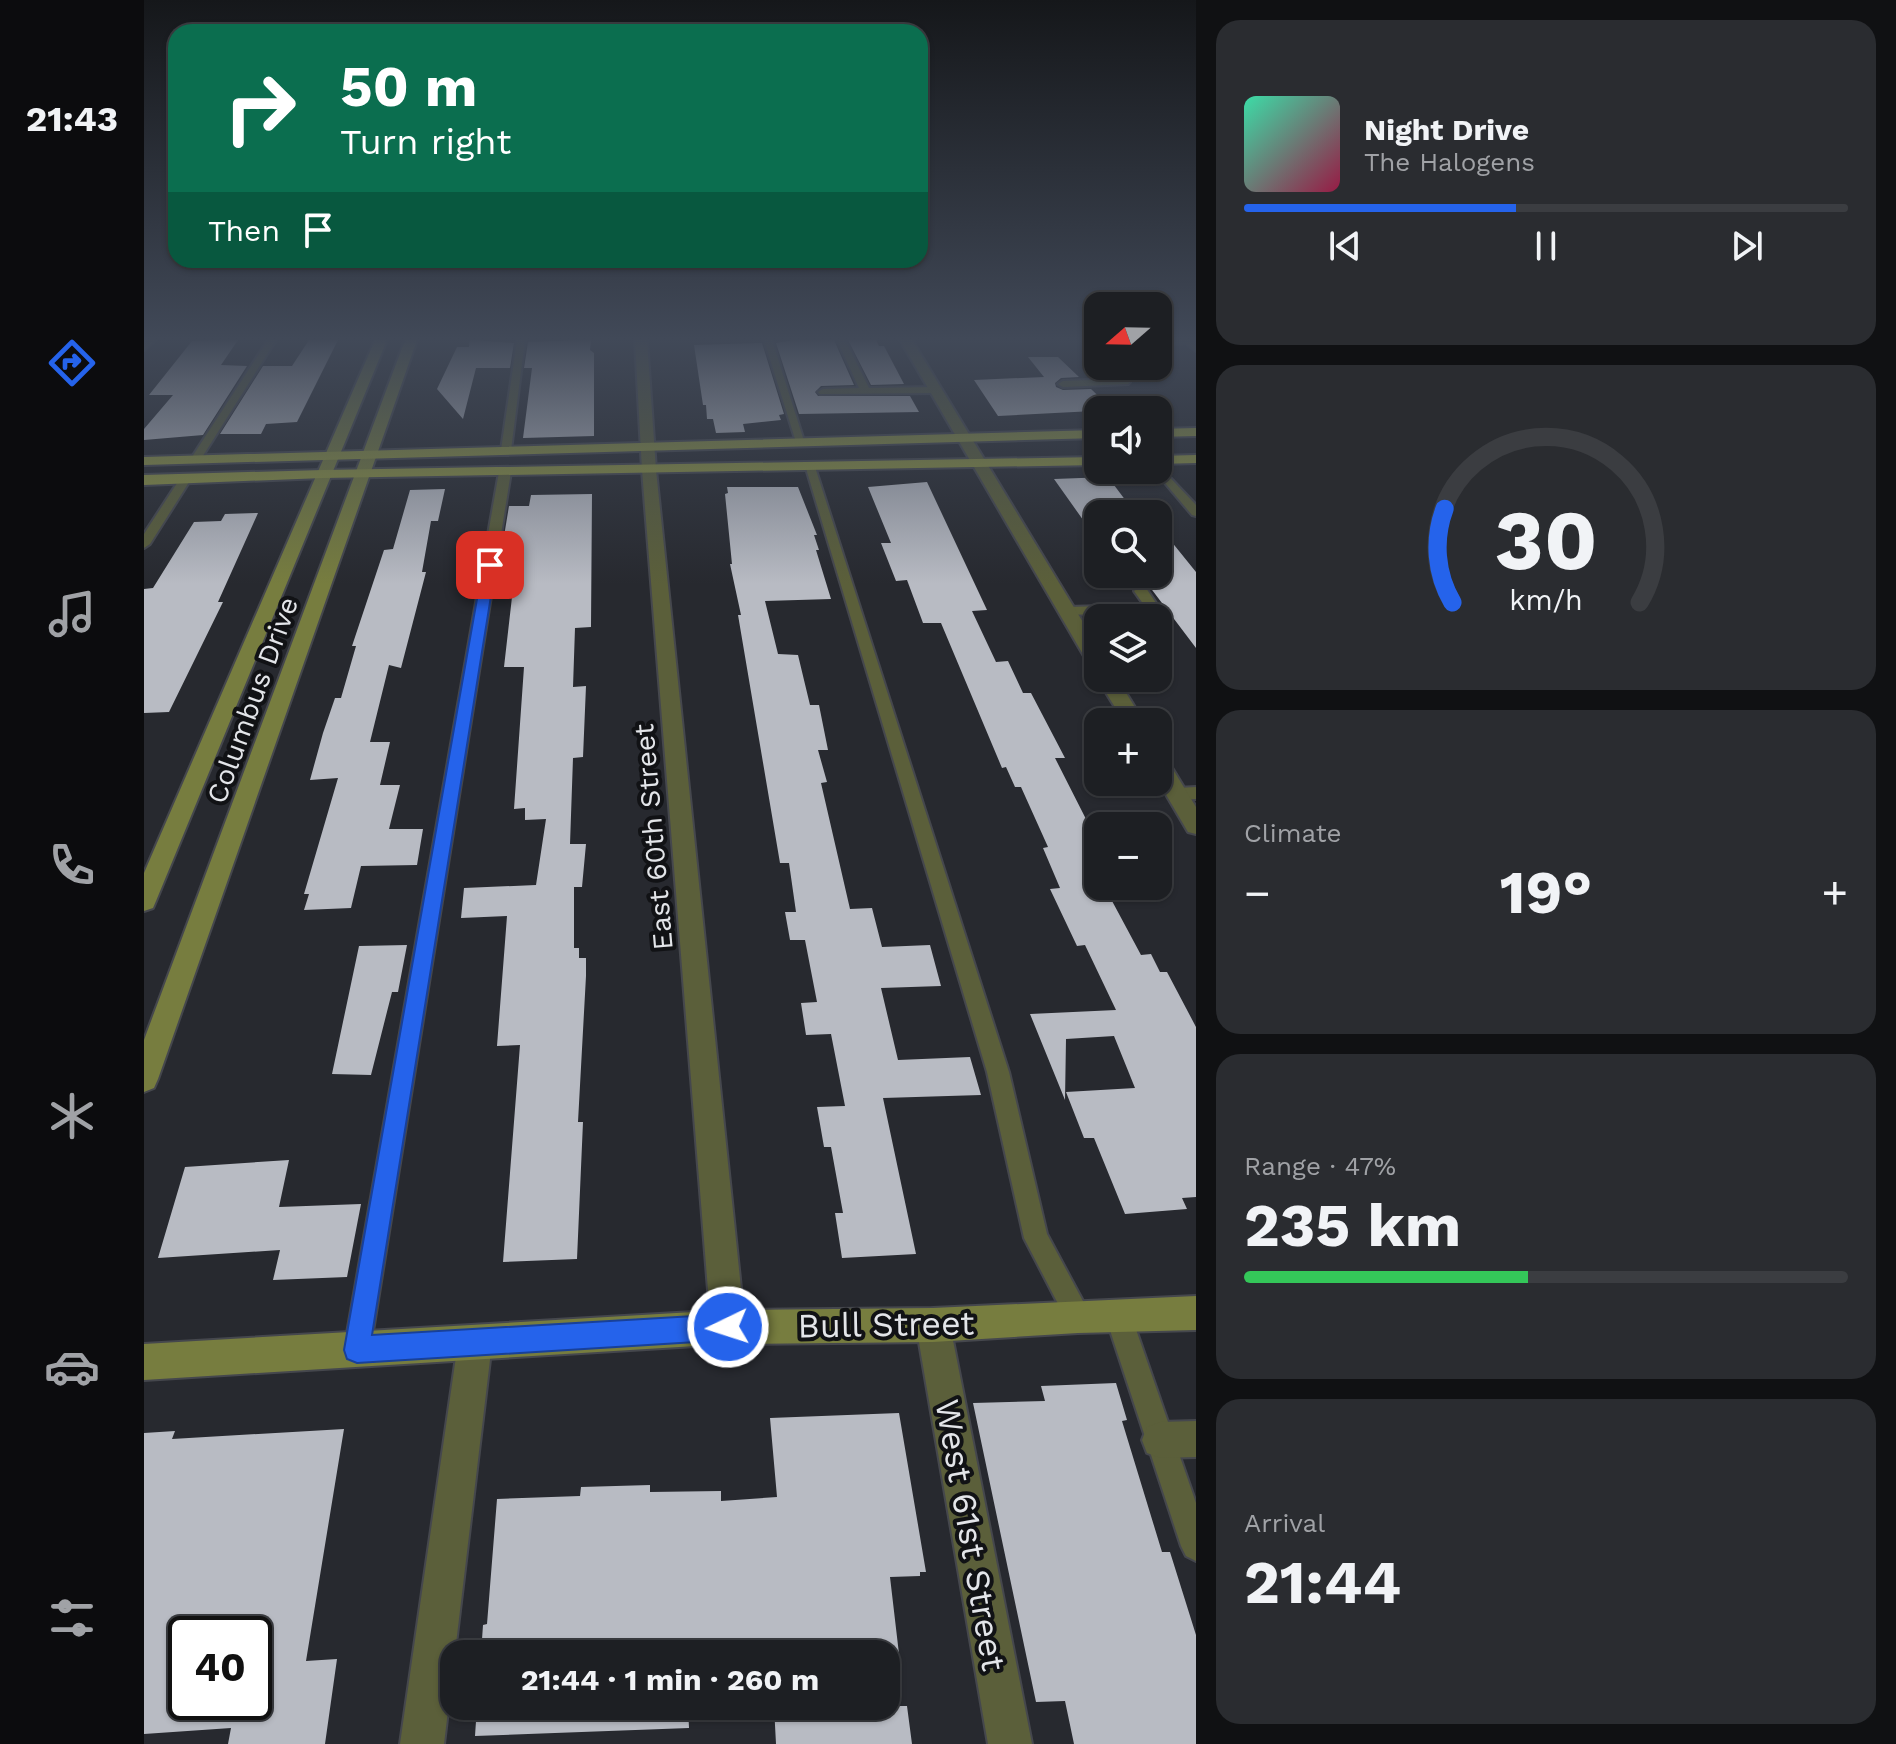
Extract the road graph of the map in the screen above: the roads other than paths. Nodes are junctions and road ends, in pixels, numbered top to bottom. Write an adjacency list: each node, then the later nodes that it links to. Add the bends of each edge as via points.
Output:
1 (220, 421): 18 (lane)
2 (347, 421): 15 (street, Columbus Drive)
3 (381, 421): 14 (street, Columbus Drive)
4 (510, 421): 13 (lane)
5 (647, 421): 16 (street, East 60th Street)
6 (794, 421): 12 (lane)
7 (956, 421): 11 (street)
8 (1196, 432): 9 (main road)
9 (1172, 433)
10 (1084, 434): 11 (main road)
11 (966, 437): 12 (main road); 22 (street)
12 (801, 442): 16 (main road)
13 (506, 450): 14 (main road); 16 (main road)
14 (369, 453): 15 (main road); 26 (street, Columbus Drive)
15 (333, 454): 18 (main road); 25 (street, Columbus Drive)
16 (649, 458): 23 (main road); 24 (main road); 44 (street, East 60th Street)
17 (1196, 459): 19 (main road)
18 (195, 460): 20 (main road)
19 (1172, 460)
20 (144, 461)
21 (1084, 461): 22 (main road)
22 (980, 464): 23 (main road); 33 (street)
23 (809, 467): 42 (lane, via 998,1072 1036,1238)
24 (505, 472): 26 (main road); 46 (lane)
25 (323, 474): 26 (main road); 27 (main road); 38 (street, Columbus Drive)
26 (363, 474): 39 (street, Columbus Drive)
27 (185, 479): 28 (main road); 31 (lane)
28 (144, 480)
29 (1172, 484): 30 (lane)
30 (1196, 512)
31 (144, 544)
32 (1141, 591): 33 (lane, via 1153,609)
33 (1067, 611): 34 (street)
34 (1084, 640)
35 (1172, 778): 36 (street)
36 (1186, 793): 37 (street)
37 (1196, 826)
38 (144, 901)
39 (144, 1079)
40 (1196, 1313): 41 (street, Bull Street)
41 (1118, 1315): 42 (street, Bull Street); 48 (lane)
42 (1078, 1316): 43 (street, Bull Street)
43 (933, 1325): 44 (street, Bull Street); 51 (street, West 61st Street)
44 (728, 1327): 45 (street, Bull Street)
45 (475, 1343): 46 (street, Bull Street); 50 (street)
46 (357, 1350): 47 (street, Bull Street)
47 (144, 1362)
48 (1178, 1440): 49 (lane)
49 (1196, 1546)
50 (422, 1744)
51 (1010, 1744)

